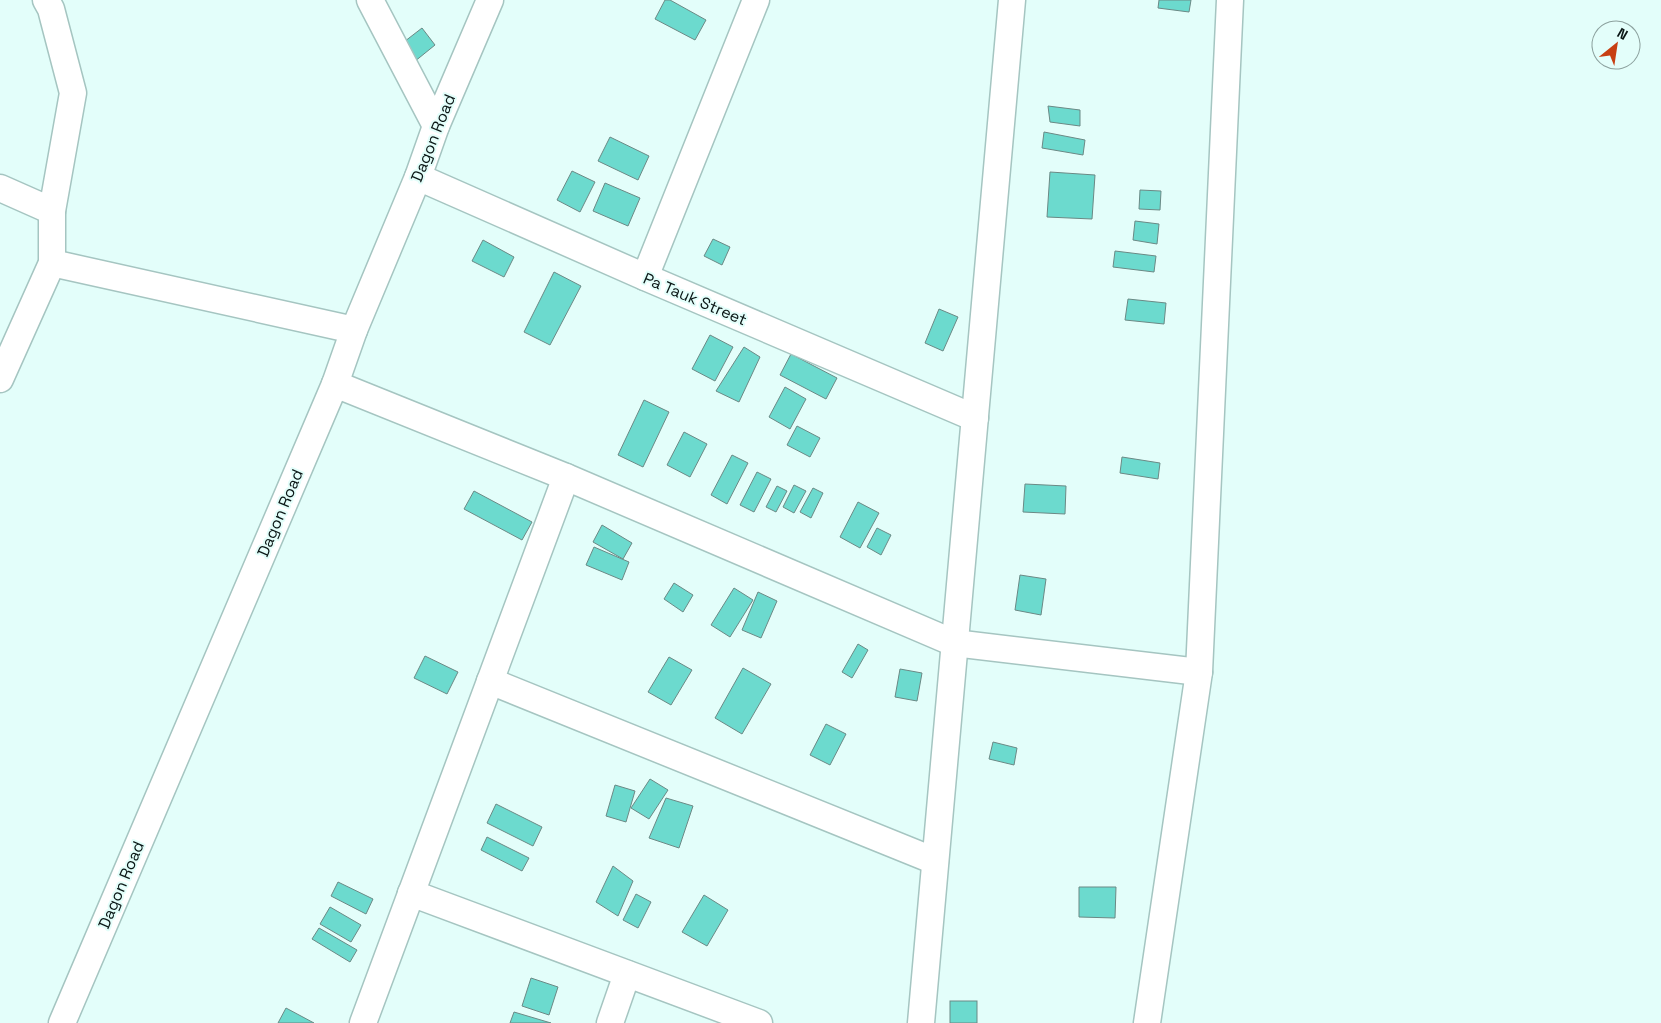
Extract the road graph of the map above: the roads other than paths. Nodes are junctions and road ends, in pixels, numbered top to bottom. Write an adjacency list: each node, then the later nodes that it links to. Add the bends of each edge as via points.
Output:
1 (46, 0): 10 (street, via 73,93)
2 (370, 0): 7 (street)
3 (490, 0): 7 (street, Dagon Road)
4 (756, 0): 12 (street)
5 (1012, 0): 16 (street)
6 (1230, 0): 19 (street)
7 (436, 126): 8 (street, Dagon Road)
8 (418, 177): 12 (street, Pa Tauk Street); 13 (street, Dagon Road)
9 (0, 188): 10 (street)
10 (52, 211): 11 (street)
11 (52, 263): 13 (street); 14 (street)
12 (645, 277): 16 (street, Pa Tauk Street)
13 (354, 330): 15 (street, Dagon Road)
14 (0, 379)
15 (335, 384): 17 (street); 24 (street, Dagon Road)
16 (975, 418): 18 (street)
17 (566, 477): 18 (street); 20 (street)
18 (954, 643): 19 (street); 21 (street)
19 (1199, 672): 29 (street)
20 (490, 681): 21 (street); 22 (street)
21 (935, 861): 28 (street)
22 (411, 893): 23 (street); 25 (street)
23 (627, 974): 26 (street); 27 (street)
24 (62, 1023)
25 (363, 1023)
26 (610, 1023)
27 (758, 1023)
28 (921, 1023)
29 (1147, 1023)

